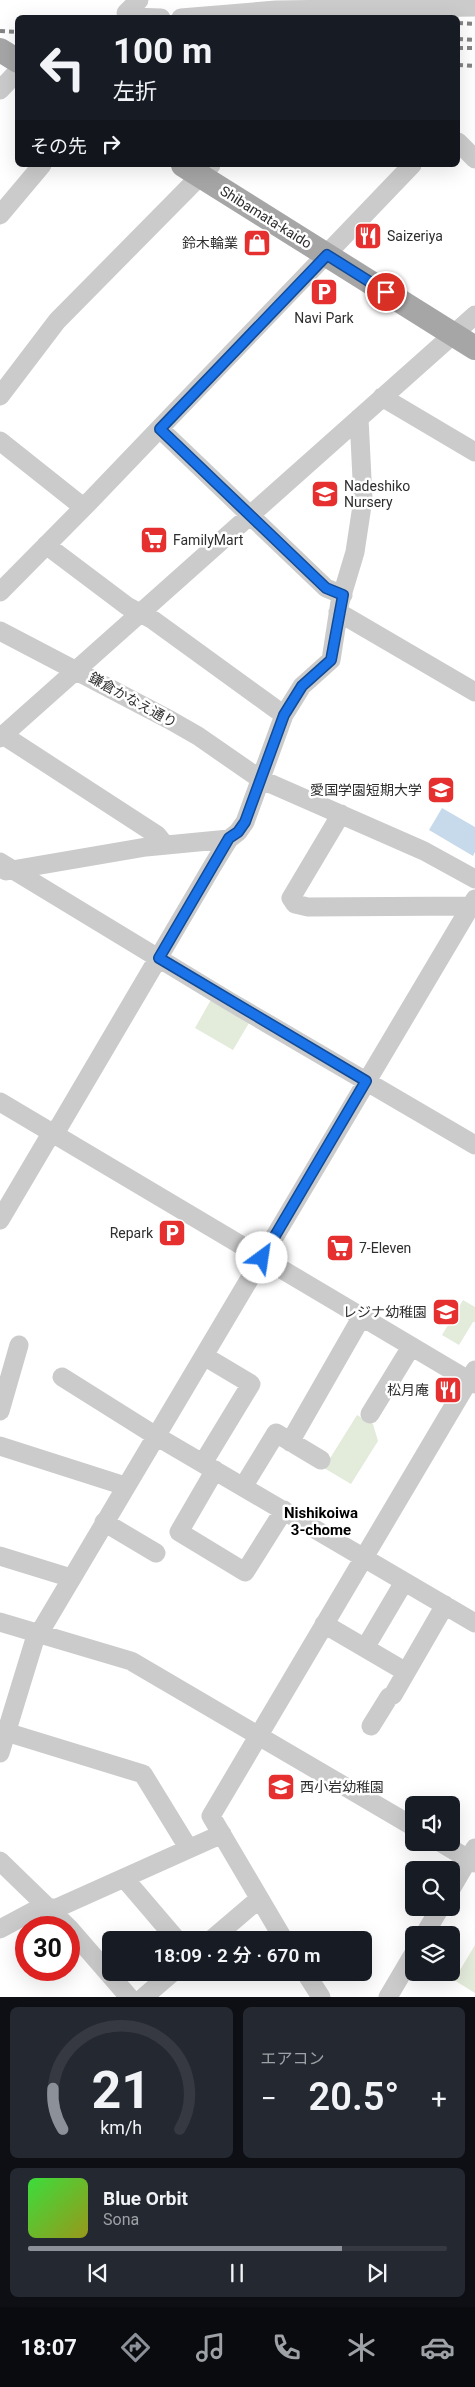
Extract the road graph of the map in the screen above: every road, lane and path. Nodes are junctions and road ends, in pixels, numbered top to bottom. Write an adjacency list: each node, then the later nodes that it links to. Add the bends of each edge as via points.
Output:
1 (139, 0): 4 (street, via 126,13)
2 (301, 5): 3 (street); 5 (street)
3 (475, 7)
4 (128, 15)
5 (209, 15)
6 (0, 50): 7 (main road)
7 (15, 59)
8 (15, 74): 9 (street)
9 (0, 90)
10 (460, 144): 11 (street)
11 (475, 159)
12 (40, 167): 15 (street)
13 (410, 167): 16 (street)
14 (199, 169): 16 (main road, Shibamata-kaido); 20 (street, via 58,322)
15 (0, 215)
16 (327, 255): 18 (main road, Shibamata-kaido); 23 (street)
17 (475, 315): 18 (street)
18 (453, 334): 19 (main road, Shibamata-kaido); 21 (street)
19 (475, 348)
20 (0, 396)
21 (382, 398): 22 (street); 25 (street)
22 (359, 418): 27 (street); 30 (street, via 363,499)
23 (160, 429): 26 (street); 27 (street)
24 (0, 441): 26 (street)
25 (475, 452)
26 (83, 508): 28 (street)
27 (250, 515): 30 (street, via 326,588); 31 (street)
28 (46, 545): 29 (street); 31 (street, via 127,606)
29 (0, 592)
30 (342, 608): 34 (street); 35 (street, via 331,660 302,686)
31 (140, 612): 33 (street); 35 (street)
32 (0, 631): 33 (street, 鎌倉かなえ通り)
33 (76, 669): 36 (street); 37 (street, 鎌倉かなえ通り, via 198,736)
34 (475, 692)
35 (284, 715): 37 (street)
36 (1, 736): 40 (street, via 157,835)
37 (260, 779): 38 (street, 鎌倉かなえ通り); 39 (street, via 245,822)
38 (341, 814): 42 (street, 鎌倉かなえ通り, via 424,851); 43 (street, via 292,898 295,904 308,907)
39 (227, 842): 40 (street); 44 (street)
40 (165, 845): 41 (street)
41 (4, 868): 44 (street)
42 (475, 879)
43 (473, 902): 45 (street)
44 (159, 958): 45 (street); 47 (street)
45 (366, 1081): 48 (street); 50 (street)
46 (0, 1102): 47 (street)
47 (53, 1134): 49 (street); 50 (street)
48 (475, 1145)
49 (0, 1220)
50 (262, 1258): 51 (street); 54 (street)
51 (363, 1319): 53 (street); 60 (street)
52 (19, 1344): 57 (street)
53 (411, 1347): 56 (street); 58 (street)
54 (204, 1356): 59 (street); 63 (street, via 251,1384)
55 (62, 1377): 59 (street)
56 (473, 1378): 70 (street)
57 (0, 1411)
58 (370, 1414)
59 (156, 1436): 63 (street); 64 (street)
60 (290, 1442): 62 (street); 65 (street, via 276,1433)
61 (0, 1446): 64 (street)
62 (321, 1460)
63 (209, 1467): 65 (street); 66 (street, via 179,1532 245,1572)
64 (125, 1486): 67 (street)
65 (244, 1487): 66 (street)
66 (284, 1510): 70 (street)
67 (104, 1522): 68 (street); 71 (street)
68 (156, 1553)
69 (0, 1556): 71 (street)
70 (363, 1558): 72 (street); 76 (street)
71 (71, 1578): 77 (street)
72 (404, 1582): 73 (street); 78 (street)
73 (445, 1605): 75 (street); 79 (street)
74 (0, 1622): 77 (street)
75 (475, 1623)
76 (324, 1624): 78 (street); 83 (street)
77 (39, 1634): 80 (street); 83 (street, via 131,1660)
78 (365, 1648): 79 (street)
79 (406, 1672): 81 (street)
80 (7, 1704): 82 (street)
81 (371, 1726)
82 (6, 1732): 84 (street); 87 (street, via 143,1774)
83 (259, 1735): 85 (street); 86 (street, via 211,1816)
84 (0, 1753)
85 (405, 1822)
86 (222, 1834): 87 (street); 93 (street)
87 (189, 1849): 92 (street)
88 (460, 1851): 89 (street)
89 (473, 1857): 91 (street)
90 (0, 1861): 94 (street)
91 (460, 1876)
92 (124, 1878): 94 (street, via 57,1908); 97 (street)
93 (260, 1899): 98 (street); 99 (street)
94 (45, 1907): 95 (street); 96 (street)
95 (55, 1916)
96 (0, 1929)
97 (169, 1931)
98 (222, 1931)
99 (279, 1931)
100 (80, 1941): 104 (street)
101 (405, 1968): 107 (street)
102 (163, 1981): 105 (street)
103 (311, 1981): 106 (street)
104 (129, 1997)
105 (144, 1997)
106 (321, 1997)
107 (388, 1997)

